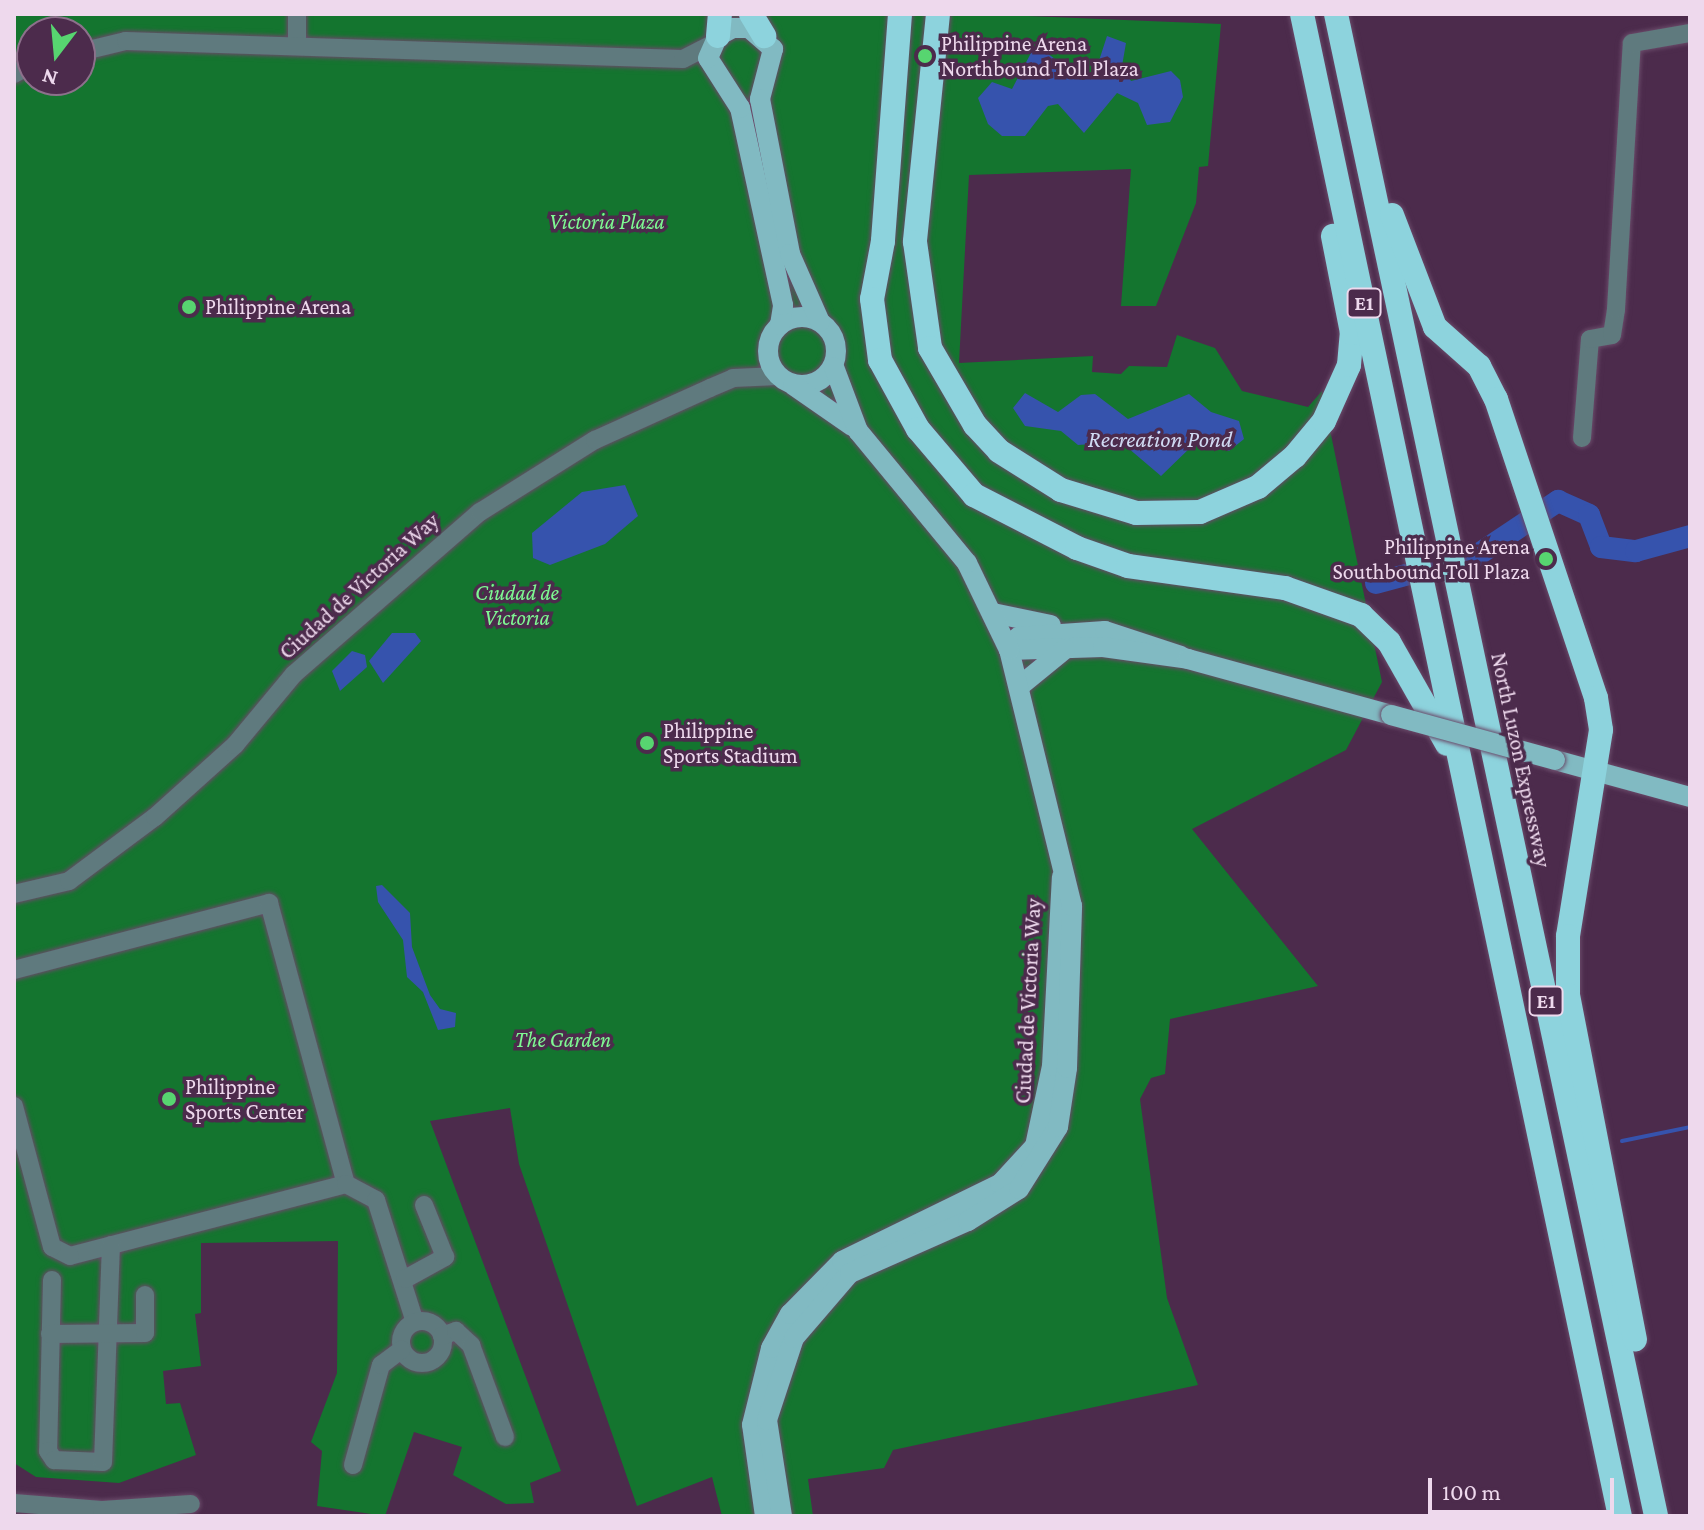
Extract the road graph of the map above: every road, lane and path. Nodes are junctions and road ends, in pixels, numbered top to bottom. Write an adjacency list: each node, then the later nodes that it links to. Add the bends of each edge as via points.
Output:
1 (297, 14): 10 (street)
2 (751, 14): 9 (highway)
3 (900, 14): 25 (highway, via 883,241 872,299 880,360 918,429 974,495 1077,548 1128,566 1285,588 1361,615 1389,642)
4 (938, 14): 12 (highway, via 915,242 930,348 949,392 999,451 1061,490 1136,513 1200,512 1258,487 1295,456 1337,399 1352,333 1327,202)
5 (1302, 14): 12 (highway, E1)
6 (1336, 14): 13 (highway, North Luzon Expressway / E1)
7 (717, 31): 9 (main road, via 741,27); 10 (street, via 683,59); 15 (main road, via 708,58 740,108 783,305)
8 (1690, 33): 19 (street, via 1632,43 1616,309 1612,335 1590,339)
9 (764, 36): 14 (main road, via 773,57 760,99 790,254)
10 (297, 44): 11 (street, via 126,41)
11 (96, 48)
12 (1315, 71): 25 (highway, E1)
13 (1352, 94): 24 (highway, via 1420,301 1435,327 1479,366 1525,489 1596,698 1601,730); 42 (highway, North Luzon Expressway / E1)
14 (820, 322): 15 (main road, via 796,317); 16 (main road, via 835,340)
15 (780, 325): 17 (main road, via 768,353)
16 (834, 367): 17 (main road, via 817,382); 18 (main road, Ciudad de Victoria Way)
17 (785, 380): 18 (main road); 27 (street, Ciudad de Victoria Way, via 733,378 595,440 480,512 294,674 235,745 155,817 69,881)
18 (858, 431): 20 (main road, Ciudad de Victoria Way, via 949,539)
19 (1582, 438)
20 (993, 613): 21 (main road); 22 (main road, Ciudad de Victoria Way)
21 (1072, 638): 22 (main road); 23 (main road); 24 (main road, bridge, via 1188,659)
22 (1007, 644): 23 (main road, Ciudad de Victoria Way)
23 (1021, 685): 41 (main road, Ciudad de Victoria Way, via 1063,873 1060,1067 1035,1146 1005,1191 842,1261 807,1292)
24 (1594, 770): 26 (main road); 42 (highway, via 1568,936 1568,995 1635,1338)
25 (1464, 774): 49 (highway, E1)
26 (1690, 797)
27 (14, 894)
28 (14, 970): 30 (street, via 269,903)
29 (14, 1106): 32 (street, via 52,1247 70,1256)
30 (346, 1184): 32 (street); 33 (street, via 376,1200)
31 (424, 1205): 33 (street, via 445,1257)
32 (111, 1245): 38 (street)
33 (405, 1279): 36 (street)
34 (52, 1280): 37 (street)
35 (145, 1295): 38 (street, via 145,1333)
36 (415, 1322): 39 (street, via 429,1322); 40 (street, via 404,1330)
37 (50, 1334): 38 (street); 38 (street, via 50,1457 103,1462)
38 (110, 1336)
39 (442, 1336): 40 (street, via 441,1349 427,1362 413,1361); 43 (street, via 456,1331 471,1345)
40 (402, 1349): 44 (street, via 381,1365)
41 (778, 1352): 47 (main road, Ciudad de Victoria Way, via 752,1425); 48 (main road, Ciudad de Victoria Way, via 766,1443)
42 (1635, 1410): 50 (highway, North Luzon Expressway / E1)
43 (505, 1437)
44 (353, 1465)
45 (14, 1503): 46 (street, via 102,1510)
46 (191, 1504)
47 (765, 1516)
48 (782, 1516)
49 (1620, 1516)
50 (1656, 1516)

